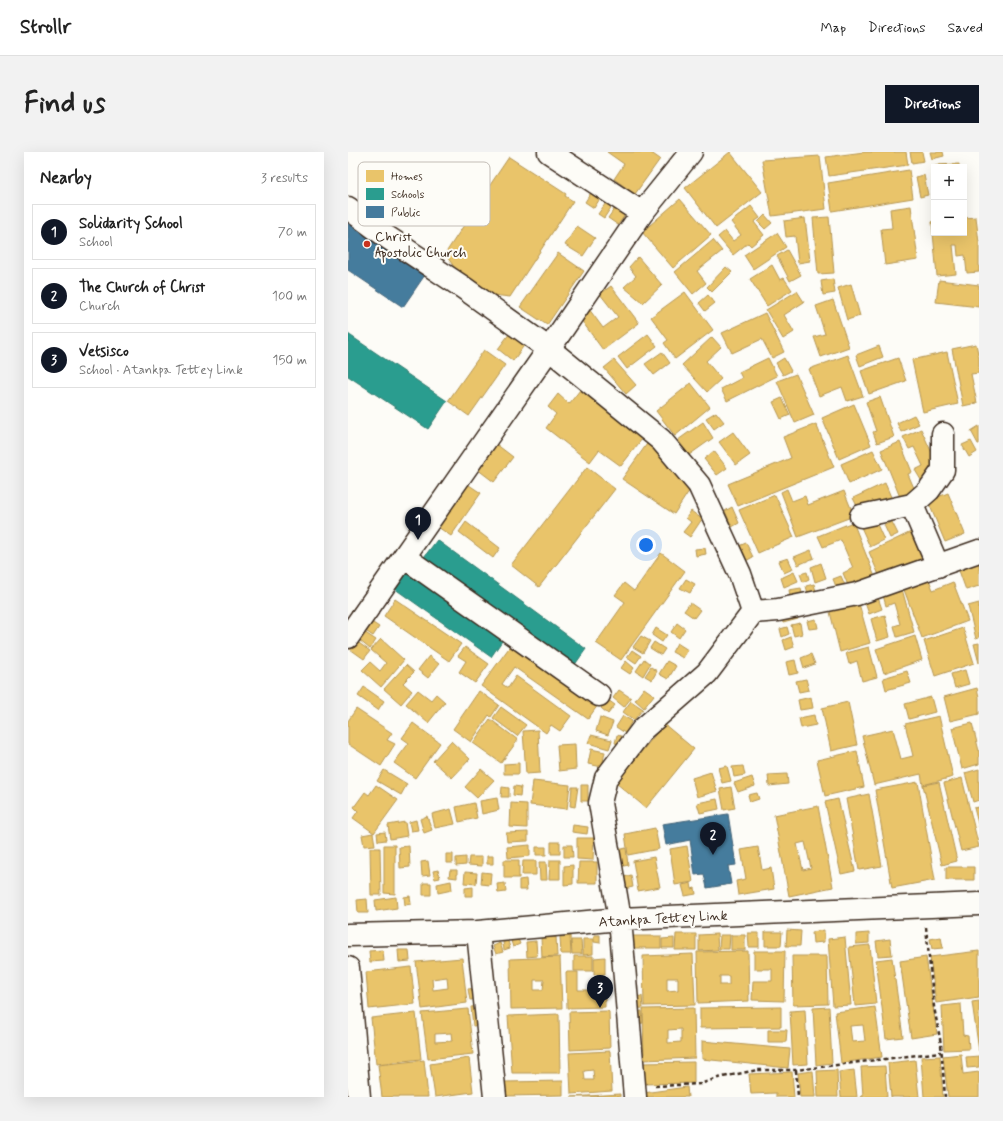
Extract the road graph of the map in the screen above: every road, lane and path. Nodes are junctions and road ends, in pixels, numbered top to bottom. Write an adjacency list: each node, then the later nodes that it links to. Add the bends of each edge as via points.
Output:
1 (549, 152): 4 (street)
2 (691, 152): 4 (street)
3 (348, 208): 5 (street)
4 (642, 213): 7 (street)
5 (358, 216)
6 (371, 226): 7 (street)
7 (549, 349): 12 (street); 14 (street, via 655,434 699,485 740,574)
8 (943, 434): 9 (street, via 943,470 929,490)
9 (912, 505): 10 (street); 13 (street)
10 (861, 516)
11 (979, 551): 13 (street)
12 (404, 557): 15 (street); 16 (street)
13 (938, 566): 14 (street, via 858,594 778,610)
14 (753, 612): 19 (street, via 707,674 643,729 606,778 600,803)
15 (348, 637)
16 (599, 695)
17 (979, 904): 18 (street, Atankpa Tettey Link)
18 (926, 906): 19 (street, Atankpa Tettey Link); 23 (path, via 926,932 934,1007)
19 (620, 919): 20 (street, Atankpa Tettey Link); 25 (street)
20 (478, 932): 21 (street, Atankpa Tettey Link); 27 (street)
21 (348, 935)
22 (348, 968): 26 (street)
23 (942, 1052): 24 (path); 29 (path)
24 (796, 1070): 25 (path, via 757,1070 700,1084); 28 (path)
25 (634, 1092)
26 (359, 1097)
27 (495, 1097)
28 (798, 1097)
29 (945, 1097)

